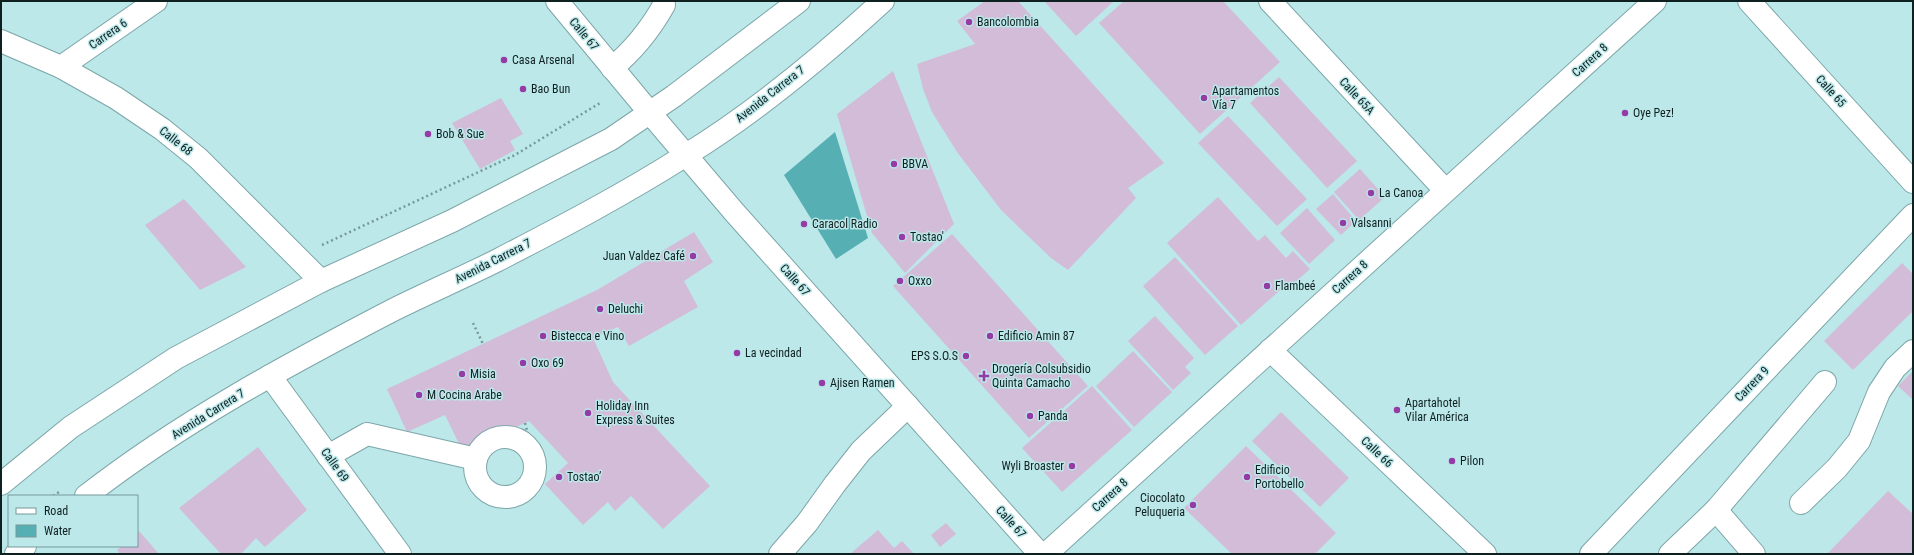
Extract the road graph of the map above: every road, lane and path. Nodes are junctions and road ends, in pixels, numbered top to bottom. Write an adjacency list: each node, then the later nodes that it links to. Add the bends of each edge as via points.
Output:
1 (156, 1): 10 (street, Carrera 6)
2 (557, 1): 11 (street, Calle 67)
3 (799, 1): 13 (street, via 720,63)
4 (883, 1): 14 (street, Avenida Carrera 7, via 757,106)
5 (1270, 1): 16 (street, Calle 65A)
6 (1655, 1): 16 (street, Carrera 8)
7 (1749, 1): 15 (street, Calle 65)
8 (664, 5): 11 (street, via 652,26 634,48)
9 (1, 41): 10 (street, Calle 68)
10 (61, 66): 18 (street, Calle 68, via 116,98 198,158)
11 (612, 68): 13 (street, Calle 67)
12 (600, 103): 18 (path, via 515,155)
13 (650, 113): 14 (street, Calle 67); 19 (street, via 561,166 452,221)
14 (686, 155): 24 (street, Avenida Carrera 7, via 535,240 395,309); 26 (street, Calle 67)
15 (1913, 182)
16 (1445, 190): 22 (street, Carrera 8)
17 (1913, 214): 42 (street, Carrera 9)
18 (297, 256): 19 (street, Calle 68)
19 (321, 281): 31 (street, via 213,338 141,380 70,427)
20 (473, 323): 21 (path)
21 (483, 344)
22 (1270, 350): 40 (street, Carrera 8); 41 (street, Calle 66)
23 (1913, 351): 33 (street, via 1895,368 1879,392 1859,441 1837,468)
24 (270, 376): 28 (street, Calle 69); 32 (street, Avenida Carrera 7, via 150,450)
25 (1825, 382): 34 (street)
26 (908, 406): 38 (street, via 861,451 807,523); 39 (street, Calle 67)
27 (525, 423): 30 (path)
28 (328, 456): 29 (street, via 367,434); 37 (street, Calle 69)
29 (476, 459): 30 (street, via 487,443 505,436 524,443 531,450); 30 (street, via 477,479 483,488 500,497 520,494 528,488 536,470)
30 (535, 460)
31 (1, 484)
32 (87, 495)
33 (1801, 503)
34 (1716, 510): 43 (street); 44 (street)
35 (24, 547): 36 (street)
36 (16, 554)
37 (400, 554)
38 (780, 554)
39 (1040, 554)
40 (1046, 554)
41 (1485, 554)
42 (1591, 554)
43 (1670, 554)
44 (1754, 554)

